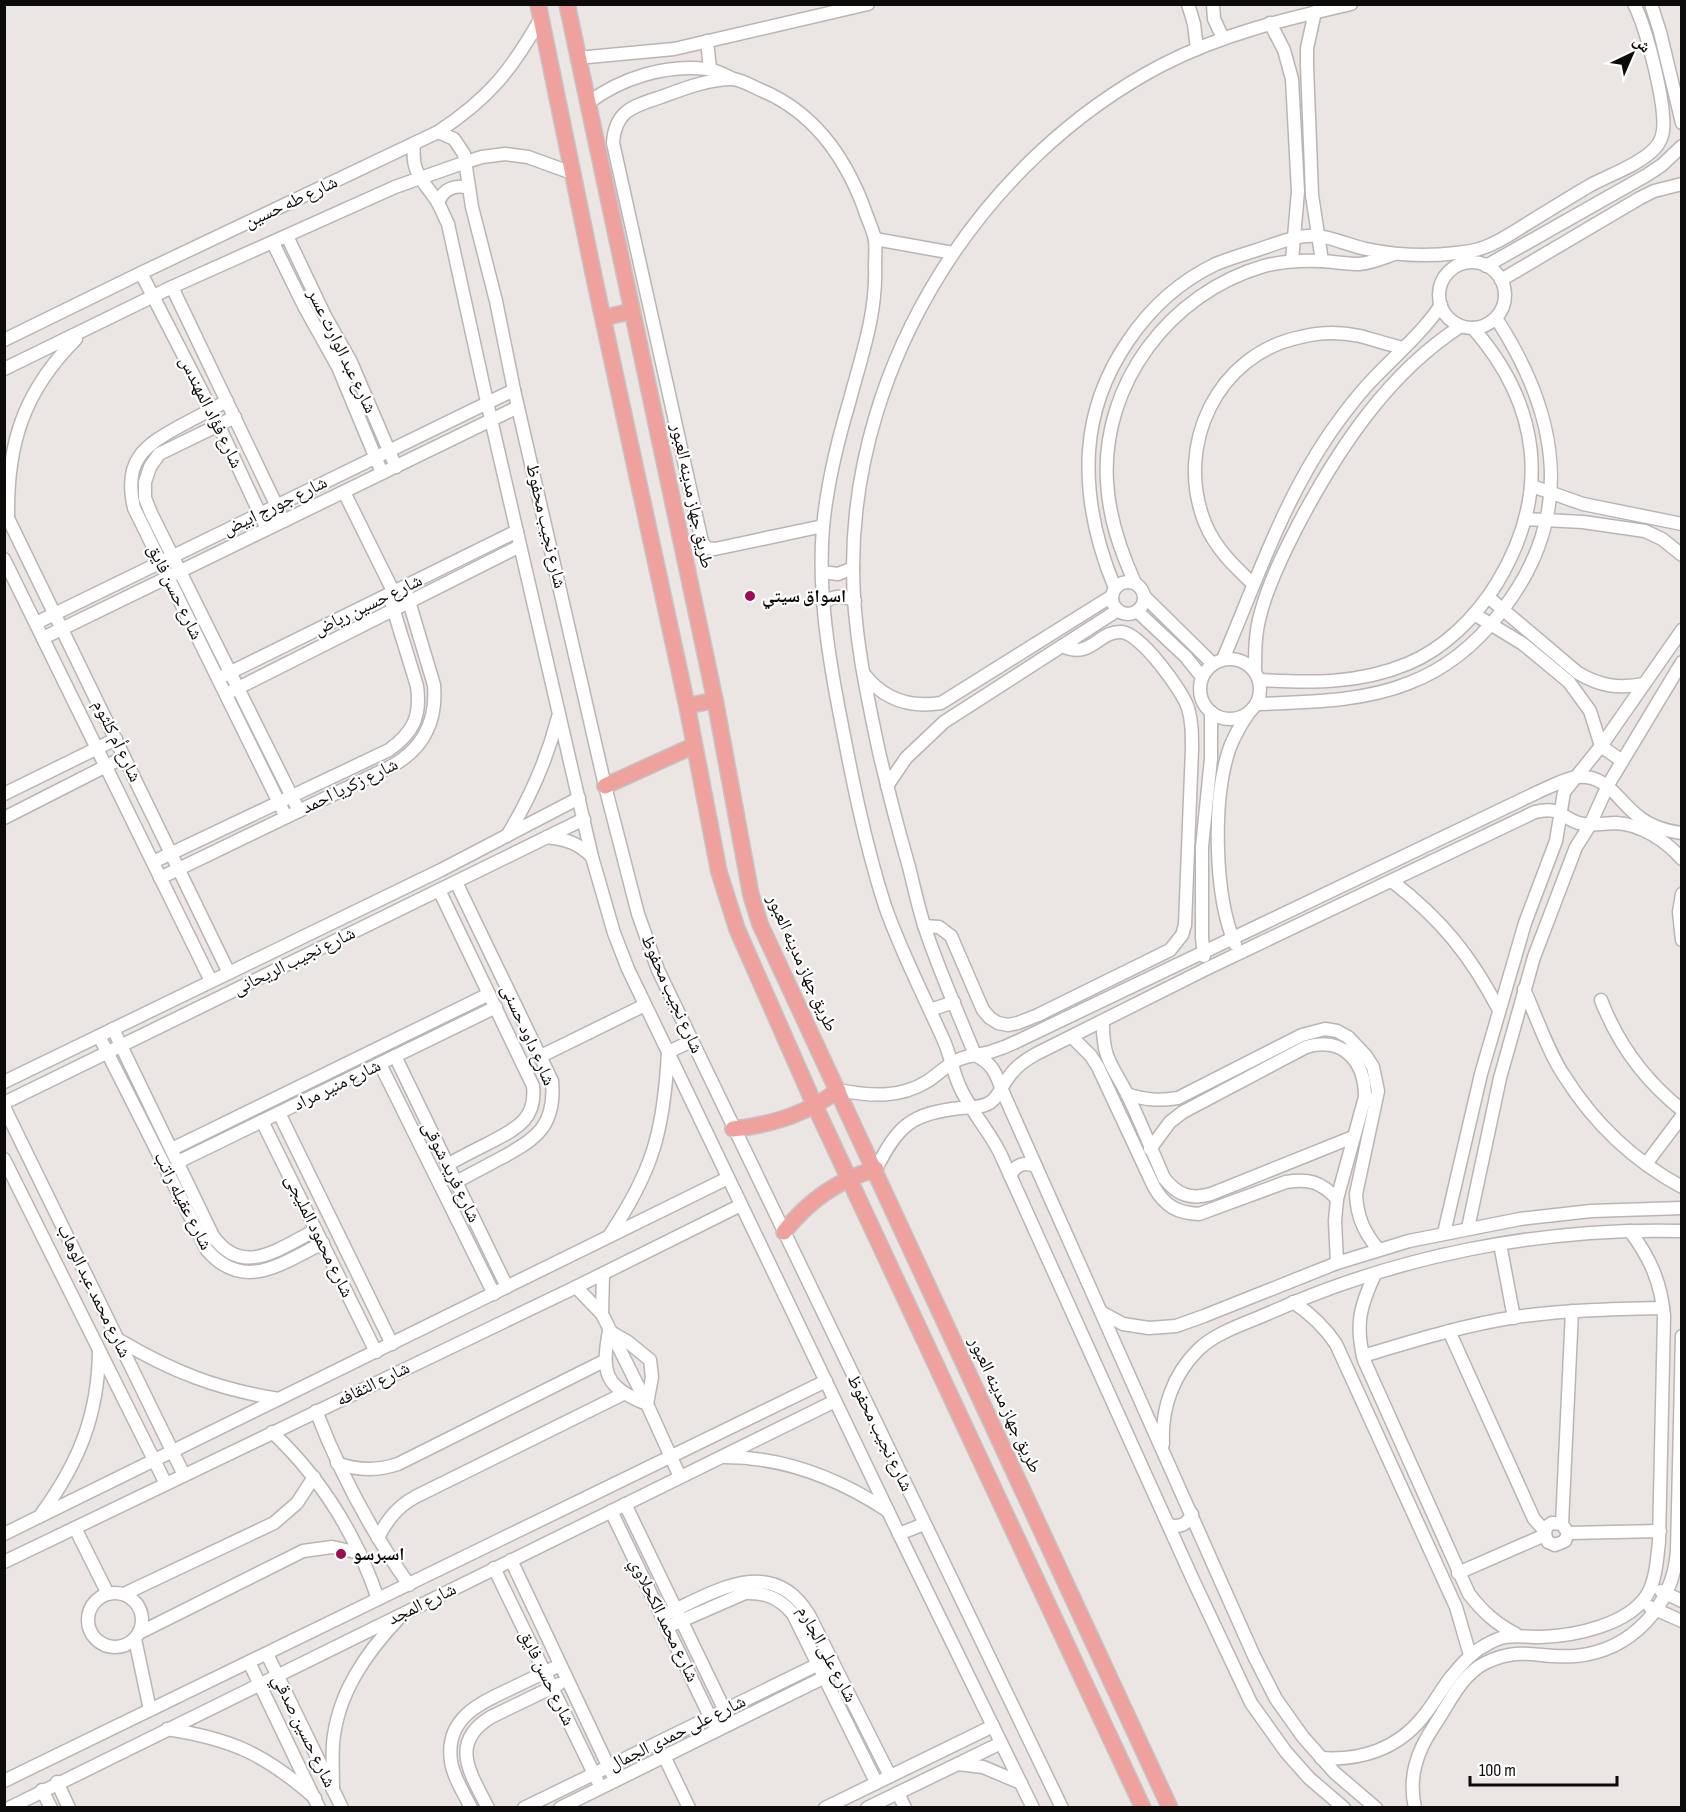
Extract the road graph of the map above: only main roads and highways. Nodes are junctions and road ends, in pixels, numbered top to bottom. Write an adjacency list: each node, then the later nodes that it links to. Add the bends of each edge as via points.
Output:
1 (567, 4): 3 (main road, طريق جهاز مدينه العبور)
2 (540, 11): 4 (main road)
3 (632, 311): 4 (main road); 5 (main road, طريق جهاز مدينه العبور)
4 (603, 318): 6 (main road)
5 (715, 700): 6 (main road); 9 (main road, طريق جهاز مدينه العبور, via 751,895 760,924)
6 (687, 706): 7 (main road)
7 (693, 746): 8 (main road); 10 (main road, via 729,908)
8 (605, 786)
9 (838, 1090): 10 (main road); 12 (main road, طريق جهاز مدينه العبور)
10 (815, 1106): 11 (main road, via 770,1124); 13 (main road)
11 (733, 1129)
12 (876, 1169): 13 (main road); 15 (main road, طريق جهاز مدينه العبور)
13 (849, 1178): 14 (main road, via 807,1205); 16 (main road)
14 (784, 1233)
15 (1062, 1575): 16 (main road); 18 (main road, طريق جهاز مدينه العبور)
16 (1038, 1586): 17 (main road)
17 (1143, 1808)
18 (1170, 1808)

